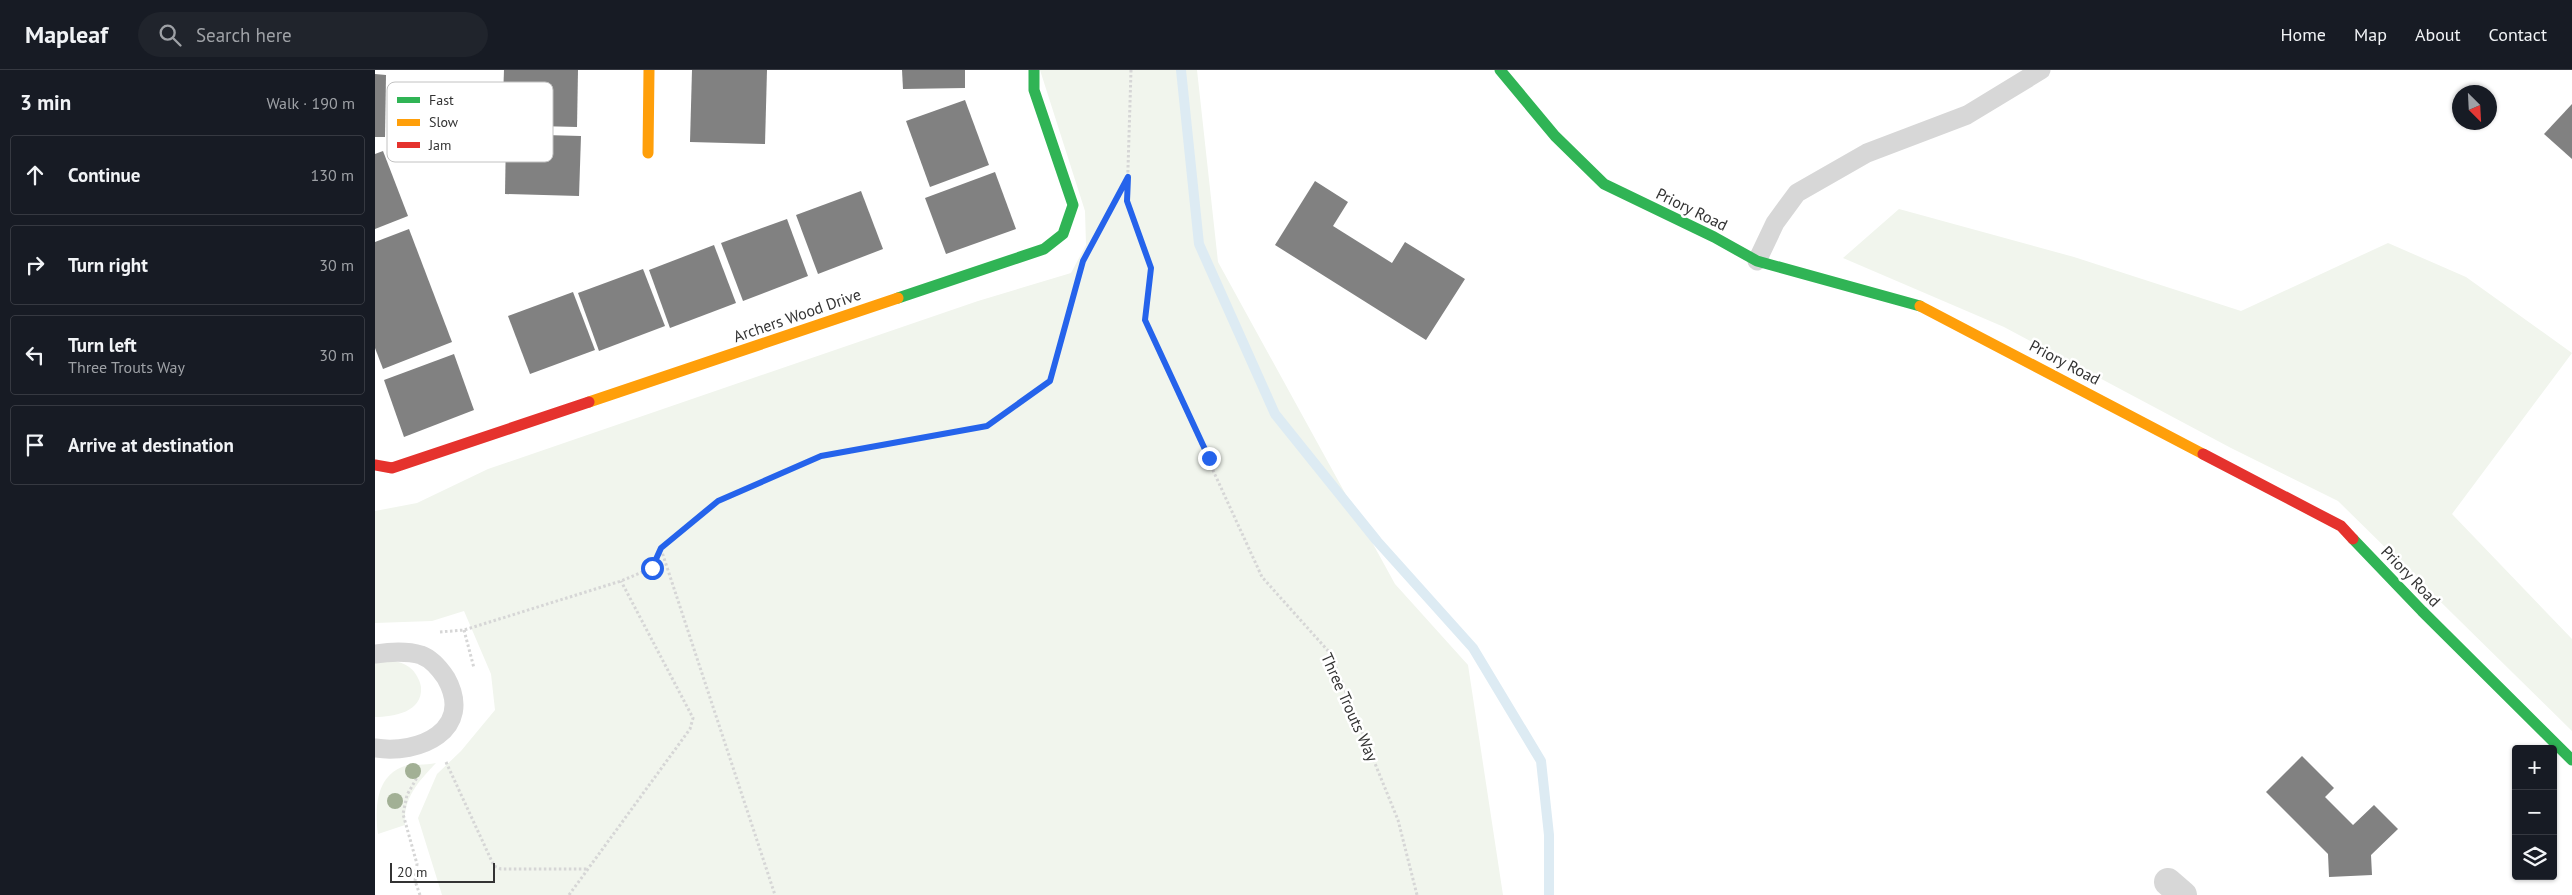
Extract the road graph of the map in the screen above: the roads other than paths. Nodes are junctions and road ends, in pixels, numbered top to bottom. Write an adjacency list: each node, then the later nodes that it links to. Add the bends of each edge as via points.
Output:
1 (649, 70): 5 (street)
2 (1034, 70): 7 (street, Archers Wood Drive, via 1034,90 1073,205 1063,234 1044,249 392,468)
3 (1499, 70): 6 (street, Priory Road, via 1555,136 1604,184)
4 (2041, 70): 6 (lane, via 1967,115 1867,153 1797,193 1775,223)
5 (648, 153)
6 (1757, 261): 10 (street, Priory Road, via 1921,306 2341,526)
7 (375, 465)
8 (375, 654): 9 (lane, via 421,655 435,663 452,690 455,708 450,724 439,736 423,744)
9 (375, 748)
10 (2572, 760)

